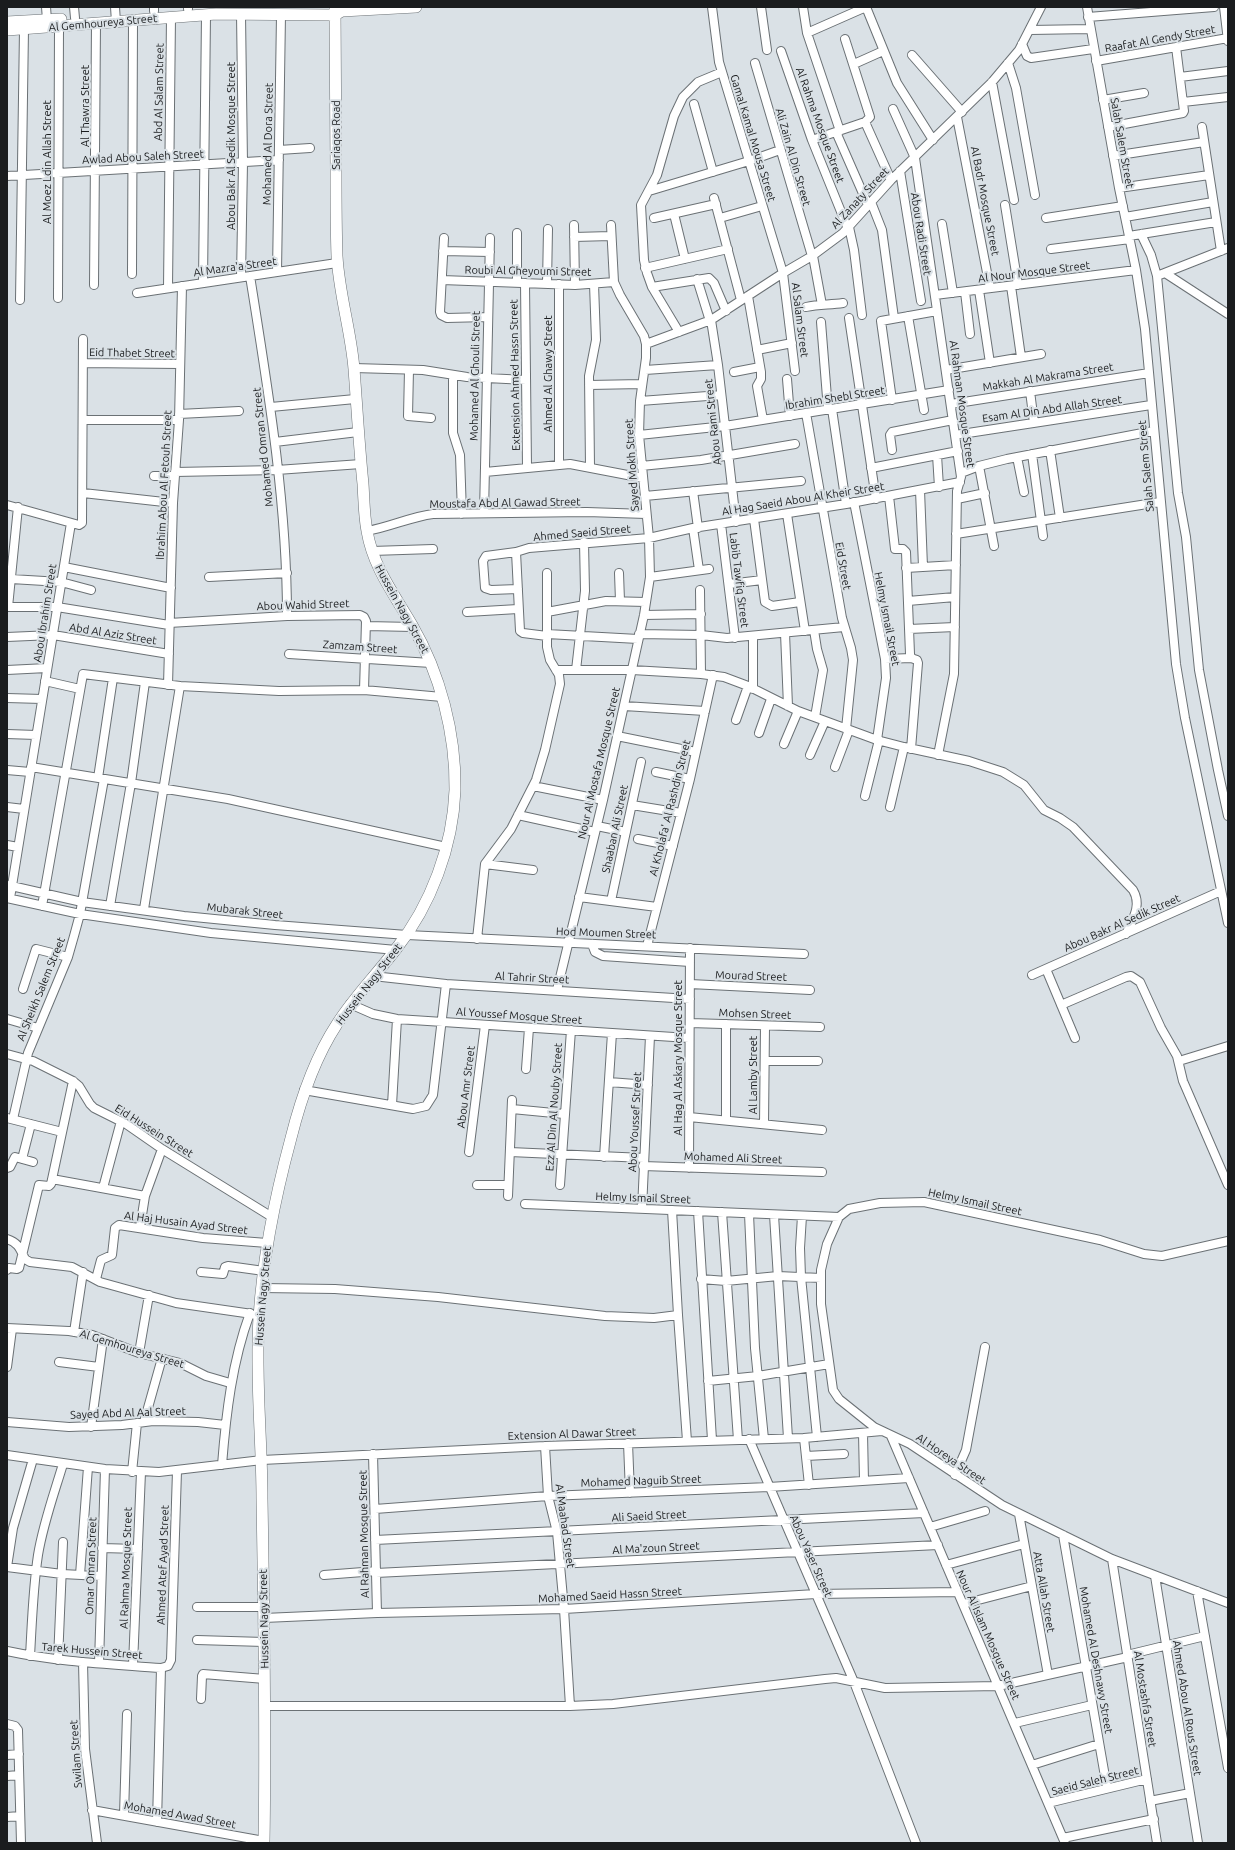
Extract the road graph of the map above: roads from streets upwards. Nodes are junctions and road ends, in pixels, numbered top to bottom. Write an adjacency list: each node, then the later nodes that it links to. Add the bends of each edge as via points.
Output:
1 (46, 7): 24 (street)
2 (216, 7): 12 (street, Al Gemhoureya Street)
3 (416, 7): 13 (street, Al Gemhoureya Street)
4 (712, 7): 49 (street, Gamal Kamal Mousa Street, via 716,53)
5 (761, 7): 40 (street)
6 (803, 7): 33 (street)
7 (866, 7): 33 (street); 42 (street)
8 (1041, 7): 31 (street, Al Zanaty Street)
9 (1087, 7): 23 (street, Salah Salem Street)
10 (1214, 7): 14 (street)
11 (1224, 7): 34 (street)
12 (188, 8): 15 (street, Al Gemhoureya Street)
13 (377, 8): 16 (street, Al Gemhoureya Street)
14 (1191, 8): 23 (street)
15 (154, 9): 19 (street, Al Gemhoureya Street)
16 (340, 9): 21 (street, Al Gemhoureya Street); 119 (street, Sariaqos Road)
17 (75, 12): 19 (street, Al Gemhoureya Street); 24 (street, Al Gemhoureya Street)
18 (241, 14): 20 (street, Al Gemhoureya Street); 21 (street, Al Gemhoureya Street); 73 (street, Abou Bakr Al Sedik Mosque Street)
19 (115, 15): 25 (street, Al Gemhoureya Street); 27 (street, Al Gemhoureya Street)
20 (206, 15): 22 (street, Al Gemhoureya Street); 74 (street)
21 (281, 15): 67 (street, Mohamed Al Dora Street)
22 (171, 17): 25 (street, Al Gemhoureya Street); 75 (street, Abd Al Salam Street)
23 (1088, 17): 32 (street, Salah Salem Street)
24 (46, 20): 26 (street, Al Gemhoureya Street)
25 (133, 21): 76 (street)
26 (7, 22)
27 (96, 23): 28 (street, Al Gemhoureya Street); 77 (street, Al Thawra Street)
28 (59, 26): 29 (street, Al Gemhoureya Street); 80 (street, Al Moez Ldin Allah Street)
29 (24, 28): 30 (street, Al Gemhoureya Street); 83 (street)
30 (7, 30)
31 (1030, 30): 32 (street); 37 (street, Al Zanaty Street)
32 (1090, 30): 39 (street, Salah Salem Street)
33 (807, 33): 62 (street)
34 (1228, 38): 36 (street); 38 (street, Raafat Al Gendy Street)
35 (845, 39): 47 (street)
36 (1228, 42)
37 (1022, 44): 39 (street, via 1027,56 1031,58); 46 (street, Al Zanaty Street)
38 (1176, 47): 44 (street, Raafat Al Gendy Street); 50 (street)
39 (1093, 49): 44 (street, Salah Salem Street)
40 (766, 50)
41 (781, 51): 63 (street, Al Rahma Mosque Street)
42 (883, 51): 47 (street); 64 (street, via 897,83)
43 (912, 55): 58 (street)
44 (1096, 61): 54 (street, Salah Salem Street)
45 (755, 62): 68 (street, Ali Zain Al Din Street)
46 (1008, 63): 51 (street, Al Zanaty Street); 87 (street, via 1016,88)
47 (854, 64): 59 (street, via 870,113)
48 (1228, 71): 50 (street)
49 (722, 72): 72 (street, Gamal Kamal Mousa Street); 86 (street, via 698,82 683,97 674,116 657,174)
50 (1180, 77): 55 (street)
51 (992, 82): 58 (street, Al Zanaty Street); 88 (street)
52 (1144, 93): 54 (street)
53 (1228, 97): 55 (street)
54 (1103, 100): 60 (street, Salah Salem Street)
55 (1183, 102): 60 (street, via 1184,113)
56 (694, 104): 79 (street)
57 (893, 109): 70 (street, Al Rahman Mosque Street)
58 (960, 114): 64 (street, Al Zanaty Street); 142 (street, Al Badr Mosque Street)
59 (865, 122): 62 (street); 84 (street)
60 (1108, 127): 69 (street, Salah Salem Street)
61 (1202, 127): 65 (street)
62 (838, 132): 63 (street); 90 (street)
63 (812, 140): 103 (street, Al Rahma Mosque Street)
64 (933, 140): 70 (street, Al Zanaty Street)
65 (1204, 142): 69 (street); 81 (street)
66 (310, 148): 67 (street)
67 (280, 150): 71 (street, Mohamed Al Dora Street)
68 (780, 150): 72 (street); 117 (street, Ali Zain Al Din Street)
69 (1113, 156): 85 (street, Salah Salem Street)
70 (915, 158): 78 (street, Al Zanaty Street); 147 (street, Al Rahman Mosque Street)
71 (279, 160): 73 (street, Awlad Abou Saleh Street); 122 (street, Mohamed Al Dora Street)
72 (749, 161): 79 (street); 92 (street, Gamal Kamal Mousa Street)
73 (243, 163): 74 (street, Awlad Abou Saleh Street); 126 (street, Abou Bakr Al Sedik Mosque Street)
74 (205, 165): 75 (street, Awlad Abou Saleh Street); 131 (street)
75 (169, 167): 76 (street, Awlad Abou Saleh Street); 141 (street, Abd Al Salam Street)
76 (132, 169): 77 (street, Awlad Abou Saleh Street); 124 (street)
77 (95, 171): 80 (street, Awlad Abou Saleh Street); 137 (street, Al Thawra Street)
78 (900, 171): 84 (street, Al Zanaty Street); 151 (street, Abou Radi Street)
79 (712, 172): 86 (street)
80 (58, 173): 83 (street, Awlad Abou Saleh Street); 148 (street, Al Moez Ldin Allah Street)
81 (1209, 175): 85 (street); 89 (street)
82 (7, 176): 83 (street, Awlad Abou Saleh Street)
83 (22, 176): 150 (street)
84 (891, 180): 90 (street, Al Zanaty Street)
85 (1119, 188): 93 (street, Salah Salem Street)
86 (649, 191): 120 (street, via 641,212)
87 (1035, 195)
88 (1014, 200)
89 (1213, 202): 95 (street); 99 (street)
90 (870, 203): 103 (street, Al Zanaty Street); 162 (street, via 882,230)
91 (1005, 205): 138 (street)
92 (762, 206): 97 (street); 123 (street, Gamal Kamal Mousa Street)
93 (1123, 206): 95 (street, Salah Salem Street); 98 (street)
94 (674, 214): 96 (street); 97 (street, via 715,201); 118 (street)
95 (1125, 217): 111 (street, Salah Salem Street)
96 (654, 218)
97 (720, 218): 112 (street)
98 (1046, 218)
99 (1216, 222): 106 (street); 114 (street)
100 (574, 224): 108 (street)
101 (942, 224): 146 (street)
102 (611, 225): 107 (street)
103 (848, 228): 117 (street, Al Zanaty Street); 158 (street, Al Rahma Mosque Street, via 854,250)
104 (548, 229): 133 (street)
105 (517, 233): 132 (street, Extension Ahmed Hassn Street)
106 (1141, 234): 111 (street); 125 (street)
107 (611, 236): 108 (street); 130 (street)
108 (574, 237): 135 (street)
109 (444, 238): 115 (street)
110 (490, 238): 116 (street, Mohamed Al Ghouli Street)
111 (1129, 238): 113 (street); 121 (street, Salah Salem Street)
112 (728, 249): 118 (street); 149 (street)
113 (1051, 249)
114 (1224, 249): 125 (street)
115 (443, 251): 116 (street); 128 (street)
116 (490, 252): 129 (street, Mohamed Al Ghouli Street)
117 (812, 256): 123 (street, Al Zanaty Street); 153 (street, Ali Zain Al Din Street)
118 (684, 259): 120 (street)
119 (337, 263): 122 (street, Al Mazra'a Street); 178 (street, Hussein Nagy Street)
120 (645, 268): 140 (street)
121 (1136, 270): 138 (street, Al Nour Mosque Street); 184 (street, Salah Salem Street)
122 (277, 272): 126 (street, Al Mazra'a Street)
123 (783, 273): 149 (street, Al Zanaty Street); 168 (street, Al Salam Street)
124 (132, 274)
125 (1161, 274): 157 (street); 392 (street, via 1178,493 1186,537 1199,670)
126 (245, 277): 131 (street, Al Mazra'a Street); 201 (street, Mohamed Omran Street)
127 (697, 279): 140 (street); 155 (street, via 712,280); 163 (street, Abou Rami Street)
128 (442, 280): 129 (street, Roubi Al Gheyoumi Street); 160 (street, via 440,312 444,318)
129 (489, 282): 132 (street, Roubi Al Gheyoumi Street); 160 (street, Mohamed Al Ghouli Street)
130 (614, 282): 136 (street, Roubi Al Gheyoumi Street); 169 (street)
131 (203, 283): 139 (street, Al Mazra'a Street)
132 (521, 283): 133 (street, Roubi Al Gheyoumi Street); 188 (street, Extension Ahmed Hassn Street)
133 (548, 284): 134 (street, Roubi Al Gheyoumi Street)
134 (559, 284): 135 (street, Roubi Al Gheyoumi Street); 228 (street, Ahmed Al Ghawy Street)
135 (575, 284): 136 (street, Roubi Al Gheyoumi Street)
136 (594, 284): 190 (street, via 596,340)
137 (94, 285)
138 (1014, 285): 142 (street, Al Nour Mosque Street); 172 (street)
139 (182, 286): 141 (street, Al Mazra'a Street); 175 (street, Ibrahim Abou Al Fetouh Street)
140 (652, 286): 165 (street)
141 (168, 288): 145 (street, Al Mazra'a Street)
142 (990, 288): 143 (street, Al Nour Mosque Street)
143 (978, 290): 144 (street, Al Nour Mosque Street); 173 (street)
144 (965, 292): 146 (street, Al Nour Mosque Street); 166 (street)
145 (137, 293)
146 (953, 293): 147 (street, Al Nour Mosque Street)
147 (935, 295): 156 (street, Al Rahman Mosque Street)
148 (58, 298)
149 (744, 298): 155 (street, Al Zanaty Street); 170 (street)
150 (20, 300)
151 (921, 300)
152 (843, 303): 153 (street)
153 (822, 305): 154 (street)
154 (806, 307)
155 (726, 311): 163 (street, Al Zanaty Street)
156 (937, 311): 159 (street); 181 (street, Al Rahman Mosque Street)
157 (1228, 314)
158 (862, 315)
159 (908, 316): 162 (street); 194 (street)
160 (487, 317): 186 (street, Mohamed Al Ghouli Street)
161 (849, 318): 198 (street)
162 (894, 318): 196 (street, via 881,322)
163 (710, 321): 165 (street, Al Zanaty Street); 176 (street, Abou Rami Street)
164 (821, 322): 202 (street, Helmy Ismail Street)
165 (679, 332): 169 (street, Al Zanaty Street)
166 (970, 334)
167 (83, 339): 174 (street)
168 (792, 343): 170 (street); 182 (street, Al Salam Street)
169 (646, 344): 180 (street, Sayed Mokh Street)
170 (757, 350): 177 (street)
171 (1041, 354): 172 (street)
172 (1021, 357): 173 (street)
173 (990, 362): 181 (street)
174 (83, 363): 175 (street, Eid Thabet Street); 209 (street)
175 (180, 364): 207 (street, Ibrahim Abou Al Fetouh Street)
176 (718, 365): 180 (street); 193 (street, Abou Rami Street)
177 (760, 367): 183 (street); 210 (street, via 761,376 757,386)
178 (354, 368): 179 (street); 195 (street, Hussein Nagy Street)
179 (409, 370): 185 (street); 208 (street, via 408,416)
180 (645, 370): 189 (street, Sayed Mokh Street)
181 (946, 370): 191 (street, Al Rahman Mosque Street)
182 (795, 371)
183 (734, 372)
184 (1149, 373): 192 (street, Makkah Al Makrama Street); 200 (street, Salah Salem Street)
185 (453, 375): 186 (street); 260 (street, via 453,433 460,455)
186 (486, 378): 188 (street); 235 (street, Mohamed Al Ghouli Street)
187 (787, 379): 206 (street)
188 (526, 380): 232 (street, Extension Ahmed Hassn Street)
189 (642, 384): 190 (street); 197 (street, Sayed Mokh Street)
190 (589, 385): 231 (street)
191 (949, 390): 194 (street, Ibrahim Shebl Street); 199 (street, Al Rahman Mosque Street)
192 (1030, 391): 199 (street, Makkah Al Makrama Street); 212 (street)
193 (721, 395): 197 (street); 213 (street, Abou Rami Street)
194 (921, 395): 196 (street, Ibrahim Shebl Street); 203 (street)
195 (355, 399): 201 (street); 215 (street, Hussein Nagy Street)
196 (892, 400): 198 (street, Ibrahim Shebl Street)
197 (640, 401): 216 (street, Sayed Mokh Street)
198 (862, 404): 202 (street, Ibrahim Shebl Street); 233 (street)
199 (951, 404): 211 (street, Al Rahman Mosque Street)
200 (1151, 406): 212 (street, Esam Al Din Abd Allah Street); 214 (street, Salah Salem Street)
201 (271, 407): 218 (street, Mohamed Omran Street)
202 (830, 410): 205 (street, Ibrahim Shebl Street); 255 (street, Helmy Ismail Street)
203 (924, 410)
204 (239, 411): 207 (street)
205 (806, 413): 206 (street, Ibrahim Shebl Street); 258 (street, Eid Street)
206 (790, 416): 210 (street, Ibrahim Shebl Street)
207 (180, 417): 209 (street); 237 (street, Ibrahim Abou Al Fetouh Street)
208 (431, 418)
209 (83, 420): 248 (street)
210 (763, 420): 213 (street, Ibrahim Shebl Street)
211 (953, 420): 217 (street, Al Rahman Mosque Street); 220 (street, via 892,432)
212 (1034, 423): 217 (street, Esam Al Din Abd Allah Street)
213 (725, 426): 216 (street, Ibrahim Shebl Street); 224 (street, Abou Rami Street)
214 (1153, 431): 221 (street); 253 (street, Salah Salem Street)
215 (358, 432): 218 (street); 227 (street, Hussein Nagy Street)
216 (639, 435): 229 (street, Sayed Mokh Street)
217 (955, 435): 222 (street, Al Rahman Mosque Street)
218 (275, 442): 234 (street, Mohamed Omran Street)
219 (795, 444): 224 (street)
220 (892, 450)
221 (1050, 450): 223 (street); 263 (street)
222 (958, 451): 225 (street); 236 (street, Al Rahman Mosque Street)
223 (1032, 454): 226 (street); 266 (street)
224 (728, 455): 229 (street); 242 (street, Abou Rami Street)
225 (937, 455): 233 (street); 243 (street)
226 (1017, 457): 230 (street); 247 (street)
227 (361, 464): 234 (street); 271 (street, Hussein Nagy Street)
228 (559, 464): 231 (street); 232 (street)
229 (641, 466): 239 (street, Sayed Mokh Street)
230 (979, 466): 236 (street); 246 (street)
231 (590, 467): 239 (street)
232 (527, 468): 235 (street)
233 (871, 468): 251 (street)
234 (278, 470): 237 (street); 286 (street, Mohamed Omran Street)
235 (484, 472): 259 (street, Mohamed Al Ghouli Street)
236 (961, 473): 241 (street, Al Rahman Mosque Street)
237 (175, 474): 238 (street); 254 (street, Ibrahim Abou Al Fetouh Street)
238 (154, 476)
239 (643, 478): 249 (street, Sayed Mokh Street)
240 (801, 481): 242 (street)
241 (960, 482): 243 (street, Al Hag Saeid Abou Al Kheir Street); 252 (street, Al Rahman Mosque Street, via 957,487)
242 (732, 487): 245 (street); 265 (street, Abou Rami Street)
243 (939, 487): 244 (street, Al Hag Saeid Abou Al Kheir Street)
244 (920, 490): 250 (street, Al Hag Saeid Abou Al Kheir Street); 282 (street)
245 (692, 491): 249 (street); 269 (street)
246 (985, 492): 252 (street); 270 (street)
247 (1024, 492)
248 (83, 493): 254 (street); 267 (street, via 82,523)
249 (645, 496): 261 (street, Sayed Mokh Street)
250 (889, 496): 251 (street, Al Hag Saeid Abou Al Kheir Street); 283 (street, via 895,549 905,551)
251 (876, 499): 255 (street, Al Hag Saeid Abou Al Kheir Street)
252 (957, 499): 272 (street, Al Rahman Mosque Street)
253 (1160, 502): 263 (street); 403 (street, Salah Salem Street, via 1176,664)
254 (173, 503): 295 (street, Ibrahim Abou Al Fetouh Street)
255 (850, 503): 258 (street, Al Hag Saeid Abou Al Kheir Street); 334 (street, Helmy Ismail Street)
256 (7, 505): 257 (street)
257 (18, 507): 267 (street); 291 (street)
258 (822, 508): 262 (street, Al Hag Saeid Abou Al Kheir Street); 316 (street, Eid Street)
259 (484, 513): 260 (street, Moustafa Abd Al Gawad Street); 261 (street, Moustafa Abd Al Gawad Street)
260 (462, 514): 271 (street, Moustafa Abd Al Gawad Street, via 424,515)
261 (646, 514): 274 (street, Sayed Mokh Street)
262 (787, 514): 264 (street, Al Hag Saeid Abou Al Kheir Street); 303 (street)
263 (1060, 518): 266 (street)
264 (754, 519): 265 (street, Al Hag Saeid Abou Al Kheir Street); 292 (street)
265 (736, 522): 268 (street, Al Hag Saeid Abou Al Kheir Street)
266 (1041, 522): 270 (street); 273 (street)
267 (71, 524): 281 (street, Abou Ibrahim Street)
268 (721, 524): 269 (street, Al Hag Saeid Abou Al Kheir Street); 294 (street, Labib Tawfiq Street)
269 (696, 528): 274 (street, Al Hag Saeid Abou Al Kheir Street); 285 (street)
270 (991, 530): 272 (street); 276 (street)
271 (367, 531): 278 (street, Hussein Nagy Street)
272 (956, 534): 280 (street, Al Rahman Mosque Street)
273 (1043, 536)
274 (649, 538): 275 (street, Ahmed Saeid Street); 290 (street, Nour Al Mostafa Mosque Street)
275 (584, 542): 279 (street, Ahmed Saeid Street, via 529,548); 304 (street)
276 (994, 546)
277 (433, 549): 278 (street)
278 (372, 551): 315 (street, Hussein Nagy Street, via 388,587)
279 (516, 552): 296 (street); 296 (street, Ahmed Saeid Street, via 489,554 483,561 486,588)
280 (956, 565): 282 (street); 299 (street, Al Rahman Mosque Street)
281 (64, 567): 293 (street, Abou Ibrahim Street); 295 (street)
282 (923, 567): 283 (street)
283 (906, 568): 301 (street)
284 (708, 569): 285 (street)
285 (699, 570): 290 (street)
286 (287, 573): 289 (street); 312 (street, Mohamed Omran Street)
287 (547, 573): 309 (street)
288 (619, 573): 300 (street)
289 (209, 577)
290 (650, 577): 302 (street, Nour Al Mostafa Mosque Street)
291 (11, 580): 293 (street); 305 (street)
292 (762, 580): 294 (street); 303 (street, via 765,602 768,605)
293 (61, 582): 297 (street); 306 (street, Abou Ibrahim Street)
294 (729, 584): 329 (street, Labib Tawfiq Street)
295 (171, 588): 313 (street, Ibrahim Abou Al Fetouh Street)
296 (518, 589): 307 (street)
297 (91, 590)
298 (700, 590): 311 (street)
299 (955, 597): 301 (street); 317 (street, Al Rahman Mosque Street)
300 (620, 601): 302 (street); 304 (street)
301 (908, 601): 318 (street)
302 (646, 602): 310 (street, Nour Al Mostafa Mosque Street)
303 (800, 602): 320 (street)
304 (584, 605): 309 (street); 325 (street)
305 (8, 607): 306 (street, Abou Wahid Street)
306 (58, 607): 313 (street, Abou Wahid Street); 322 (street, Abou Ibrahim Street)
307 (518, 609): 308 (street); 323 (street, via 521,632)
308 (467, 612)
309 (547, 612): 323 (street)
310 (644, 614): 311 (street); 328 (street, Nour Al Mostafa Mosque Street)
311 (701, 614): 324 (street)
312 (287, 616): 313 (street, Abou Wahid Street); 314 (street, Abou Wahid Street, via 360,614 364,617)
313 (170, 624): 330 (street, Ibrahim Abou Al Fetouh Street)
314 (366, 626): 315 (street); 333 (street)
315 (414, 627): 335 (street, Hussein Nagy Street)
316 (844, 627): 319 (street); 362 (street, Eid Street, via 853,660)
317 (955, 627): 318 (street); 372 (street, Al Rahman Mosque Street, via 954,674)
318 (909, 629): 332 (street)
319 (814, 630): 320 (street); 359 (street, via 823,670)
320 (805, 631): 321 (street)
321 (785, 633): 326 (street); 356 (street)
322 (53, 635): 327 (street, Abd Al Aziz Street); 330 (street, Abd Al Aziz Street); 336 (street, Abou Ibrahim Street)
323 (547, 635): 325 (street); 338 (street, via 548,654)
324 (702, 635): 328 (street); 329 (street); 341 (street)
325 (580, 636): 328 (street); 339 (street)
326 (753, 636): 329 (street); 348 (street)
327 (7, 637)
328 (639, 637): 340 (street, Nour Al Mostafa Mosque Street)
329 (735, 638)
330 (169, 654): 346 (street, Ibrahim Abou Al Fetouh Street)
331 (289, 654): 333 (street, Zamzam Street)
332 (911, 658): 334 (street); 369 (street, via 918,663)
333 (365, 659): 335 (street, Zamzam Street); 350 (street)
334 (886, 659): 367 (street, Helmy Ismail Street)
335 (431, 663): 351 (street, Hussein Nagy Street)
336 (47, 668): 337 (street); 344 (street, Abou Ibrahim Street)
337 (7, 670)
338 (556, 670): 339 (street); 382 (street, via 560,684 545,750)
339 (576, 670): 340 (street)
340 (632, 670): 341 (street); 355 (street, Nour Al Mostafa Mosque Street)
341 (701, 674): 342 (street)
342 (713, 675): 348 (street); 357 (street, Al Kholafa' Al Rashdin Street)
343 (113, 678): 345 (street); 349 (street, via 82,675); 379 (street, Al Sheikh Salem Street)
344 (45, 682): 349 (street); 353 (street, Abou Ibrahim Street)
345 (145, 682): 346 (street); 381 (street)
346 (168, 685): 347 (street)
347 (180, 686): 350 (street, via 279,691); 383 (street)
348 (750, 687): 354 (street); 360 (street)
349 (80, 689): 377 (street)
350 (364, 690): 351 (street)
351 (442, 697): 399 (street, Hussein Nagy Street, via 454,766 454,807)
352 (7, 698): 353 (street)
353 (42, 699): 365 (street, Abou Ibrahim Street)
354 (771, 699): 356 (street); 363 (street)
355 (624, 706): 357 (street); 366 (street, Nour Al Mostafa Mosque Street)
356 (788, 706): 358 (street)
357 (705, 711): 370 (street, Al Kholafa' Al Rashdin Street)
358 (798, 711): 359 (street); 368 (street)
359 (815, 717): 361 (street)
360 (736, 720)
361 (825, 721): 362 (street); 371 (street)
362 (847, 729): 367 (street); 374 (street, Eid Street)
363 (759, 733)
364 (7, 734): 365 (street)
365 (36, 735): 376 (street, Abou Ibrahim Street)
366 (617, 736): 370 (street); 385 (street, Nour Al Mostafa Mosque Street)
367 (878, 740): 369 (street); 384 (street, Helmy Ismail Street)
368 (784, 744)
369 (907, 748): 372 (street); 388 (street)
370 (696, 752): 380 (street, Al Kholafa' Al Rashdin Street)
371 (810, 755)
372 (938, 755): 416 (street, via 969,761 1003,772 1024,785 1044,810 1073,827 1137,895 1137,908)
373 (641, 762): 386 (street, Shaaban Ali Street)
374 (836, 767)
375 (7, 770): 376 (street)
376 (31, 770): 377 (street); 389 (street, Abou Ibrahim Street)
377 (65, 772): 379 (street); 404 (street)
378 (656, 772): 380 (street)
379 (101, 778): 381 (street); 408 (street, Al Sheikh Salem Street)
380 (690, 779): 390 (street, Al Kholafa' Al Rashdin Street)
381 (130, 783): 383 (street); 410 (street)
382 (533, 786): 385 (street); 391 (street)
383 (165, 789): 399 (street, via 228,799); 412 (street)
384 (865, 796)
385 (603, 800): 393 (street, Nour Al Mostafa Mosque Street)
386 (632, 805): 390 (street); 394 (street, Shaaban Ali Street)
387 (7, 807): 389 (street)
388 (890, 807)
389 (24, 809): 398 (street, Abou Ibrahim Street)
390 (681, 813): 397 (street, Al Kholafa' Al Rashdin Street)
391 (518, 816): 393 (street); 400 (street, via 508,835)
392 (1228, 816)
393 (596, 829): 394 (street); 405 (street, Nour Al Mostafa Mosque Street)
394 (626, 832): 407 (street, Shaaban Ali Street)
395 (638, 839): 397 (street)
396 (7, 845): 398 (street)
397 (673, 846): 411 (street, Al Kholafa' Al Rashdin Street)
398 (18, 847): 402 (street, Abou Ibrahim Street)
399 (446, 848): 417 (street, Hussein Nagy Street, via 430,893)
400 (485, 864): 401 (street); 419 (street)
401 (533, 870)
402 (9, 886): 404 (street, Mubarak Street); 406 (street, Abou Ibrahim Street)
403 (1221, 891): 415 (street, Salah Salem Street); 416 (street, Abou Bakr Al Sedik Street)
404 (45, 894): 408 (street, Mubarak Street); 409 (street)
405 (579, 897): 407 (street); 420 (street, Nour Al Mostafa Mosque Street)
406 (8, 898): 409 (street)
407 (611, 901): 411 (street)
408 (82, 902): 410 (street, Mubarak Street); 413 (street, Al Sheikh Salem Street)
409 (42, 906): 413 (street)
410 (110, 906): 412 (street, Mubarak Street)
411 (657, 907): 422 (street, Al Kholafa' Al Rashdin Street)
412 (144, 909): 414 (street, Mubarak Street)
413 (80, 914): 418 (street); 426 (street, Al Sheikh Salem Street)
414 (240, 922): 417 (street, Mubarak Street); 418 (street)
415 (1228, 922)
416 (1126, 934): 428 (street, Abou Bakr Al Sedik Street)
417 (407, 935): 419 (street, Hod Moumen Street); 424 (street, Hussein Nagy Street)
418 (238, 936): 424 (street)
419 (477, 939): 420 (street, Hod Moumen Street)
420 (568, 943): 421 (street, Hod Moumen Street); 434 (street, Nour Al Mostafa Mosque Street)
421 (592, 944): 422 (street, Hod Moumen Street); 427 (street, via 595,952 603,956)
422 (647, 946): 423 (street, Hod Moumen Street)
423 (690, 948): 425 (street, Hod Moumen Street); 427 (street, Al Hag Al Askary Mosque Street)
424 (396, 950): 430 (street, Hussein Nagy Street)
425 (804, 954)
426 (68, 957): 433 (street, via 36,949); 446 (street, Al Sheikh Salem Street)
427 (690, 962): 432 (street, Al Hag Al Askary Mosque Street)
428 (1046, 970): 429 (street, Abou Bakr Al Sedik Street); 438 (street)
429 (1032, 975)
430 (373, 976): 431 (street, Al Tahrir Street); 437 (street, Hussein Nagy Street)
431 (446, 984): 434 (street, Al Tahrir Street); 441 (street)
432 (690, 984): 435 (street, Mourad Street); 436 (street, Al Hag Al Askary Mosque Street)
433 (23, 989)
434 (557, 990): 436 (street, Al Tahrir Street)
435 (810, 990)
436 (690, 998): 442 (street, Al Hag Al Askary Mosque Street)
437 (350, 1004): 440 (street, Al Youssef Mosque Street, via 373,1014); 464 (street, Hussein Nagy Street, via 324,1045)
438 (1061, 1005): 453 (street); 459 (street, via 1126,977 1135,978 1143,987)
439 (7, 1019): 446 (street)
440 (397, 1019): 441 (street, Al Youssef Mosque Street); 465 (street)
441 (442, 1022): 444 (street, Al Youssef Mosque Street); 465 (street, via 433,1095 430,1101 420,1108)
442 (690, 1023): 443 (street, Mohsen Street); 452 (street, Al Hag Al Askary Mosque Street)
443 (726, 1024): 445 (street, Mohsen Street); 469 (street)
444 (485, 1025): 447 (street, Al Youssef Mosque Street); 476 (street, Abou Amr Street)
445 (765, 1026): 448 (street, Mohsen Street); 457 (street, Al Lamby Street)
446 (38, 1028): 456 (street, Al Sheikh Salem Street)
447 (529, 1028): 449 (street, Al Youssef Mosque Street); 460 (street)
448 (820, 1028)
449 (571, 1030): 450 (street, Al Youssef Mosque Street); 466 (street, Ezz Al Din Al Nouby Street)
450 (612, 1033): 451 (street, Al Youssef Mosque Street); 462 (street)
451 (650, 1036): 452 (street, Al Youssef Mosque Street); 463 (street, Abou Youssef Street)
452 (689, 1038): 467 (street, Al Hag Al Askary Mosque Street)
453 (1075, 1038)
454 (1228, 1046): 459 (street)
455 (7, 1054): 456 (street, Eid Hussein Street)
456 (26, 1058): 461 (street, Eid Hussein Street); 468 (street, Al Sheikh Salem Street)
457 (764, 1061): 458 (street); 472 (street, Al Lamby Street)
458 (818, 1061)
459 (1178, 1061): 490 (street, via 1183,1081)
460 (526, 1069)
461 (73, 1082): 470 (street, Eid Hussein Street, via 79,1086 94,1108); 474 (street)
462 (609, 1082): 463 (street); 479 (street)
463 (648, 1085): 482 (street, Abou Youssef Street)
464 (304, 1090): 465 (street); 502 (street, Hussein Nagy Street)
465 (392, 1105)
466 (564, 1114): 477 (street, via 512,1105); 478 (street, Ezz Al Din Al Nouby Street)
467 (689, 1116): 469 (street); 484 (street, Al Hag Al Askary Mosque Street)
468 (10, 1118): 471 (street)
469 (726, 1120): 472 (street)
470 (121, 1121): 475 (street, Eid Hussein Street); 491 (street)
471 (31, 1124): 474 (street); 480 (street)
472 (764, 1124): 473 (street)
473 (822, 1130)
474 (62, 1132): 486 (street)
475 (162, 1149): 492 (street); 502 (street, Eid Hussein Street)
476 (469, 1152)
477 (510, 1152): 478 (street, Mohamed Ali Street); 488 (street)
478 (562, 1155): 479 (street, Mohamed Ali Street); 489 (street, Ezz Al Din Al Nouby Street)
479 (604, 1157): 482 (street, Mohamed Ali Street)
480 (22, 1159): 481 (street); 483 (street, via 15,1157)
481 (33, 1162)
482 (644, 1162): 484 (street, Mohamed Ali Street); 495 (street, Abou Youssef Street)
483 (7, 1168)
484 (689, 1168): 485 (street, Mohamed Ali Street)
485 (822, 1172)
486 (52, 1179): 491 (street); 508 (street, via 49,1186 39,1185)
487 (477, 1185): 488 (street)
488 (508, 1185): 493 (street)
489 (560, 1185)
490 (1228, 1185)
491 (103, 1188): 492 (street)
492 (144, 1196): 504 (street)
493 (508, 1196)
494 (525, 1204): 495 (street, Helmy Ismail Street)
495 (642, 1209): 496 (street, Helmy Ismail Street)
496 (672, 1210): 497 (street, Helmy Ismail Street); 523 (street)
497 (698, 1211): 498 (street, Helmy Ismail Street); 517 (street)
498 (722, 1212): 499 (street, Helmy Ismail Street); 519 (street)
499 (749, 1214): 500 (street, Helmy Ismail Street); 518 (street)
500 (774, 1215): 501 (street, Helmy Ismail Street); 513 (street)
501 (802, 1216): 503 (street, Helmy Ismail Street); 514 (street)
502 (272, 1217): 507 (street, Hussein Nagy Street)
503 (839, 1217): 506 (street, Helmy Ismail Street, via 843,1212 857,1206 924,1202 1100,1240 1144,1254 1162,1256); 515 (street, Al Horeya Street, via 826,1248)
504 (140, 1228): 507 (street, Al Haj Husain Ayad Street, via 204,1238); 516 (street, Al Haj Husain Ayad Street, via 119,1225 116,1227 112,1255 101,1260)
505 (7, 1239): 508 (street, via 14,1241)
506 (1228, 1240)
507 (267, 1243): 510 (street, Hussein Nagy Street)
508 (22, 1254): 509 (street, via 18,1269); 511 (street, via 24,1259 30,1262 60,1265)
509 (7, 1270)
510 (264, 1271): 512 (street, via 228,1266 225,1267 223,1274); 520 (street, Hussein Nagy Street)
511 (83, 1272): 516 (street); 525 (street)
512 (201, 1272)
513 (778, 1276): 514 (street); 518 (street); 535 (street)
514 (801, 1277): 515 (street); 533 (street)
515 (821, 1278): 531 (street, Al Horeya Street, via 821,1304)
516 (96, 1279): 521 (street)
517 (701, 1279): 519 (street); 538 (street)
518 (752, 1280): 519 (street); 536 (street)
519 (726, 1281): 537 (street)
520 (262, 1288): 522 (street, Hussein Nagy Street); 523 (street, via 335,1289 416,1295 605,1316 654,1318)
521 (149, 1295): 522 (street, via 176,1303); 528 (street)
522 (254, 1314): 539 (street, via 242,1338); 562 (street, Hussein Nagy Street, via 258,1346)
523 (678, 1315): 554 (street)
524 (9, 1328): 525 (street, Al Gemhoureya Street); 534 (street)
525 (74, 1332): 526 (street, Al Gemhoureya Street)
526 (103, 1339): 528 (street, Al Gemhoureya Street); 532 (street)
527 (985, 1347): 570 (street, via 966,1450)
528 (139, 1353): 529 (street, Al Gemhoureya Street)
529 (162, 1358): 539 (street, Al Gemhoureya Street, via 180,1362 206,1376); 541 (street)
530 (59, 1362): 532 (street)
531 (829, 1364): 533 (street); 544 (street, Al Horeya Street, via 833,1390 839,1399)
532 (99, 1367): 543 (street)
533 (810, 1367): 535 (street); 547 (street)
534 (7, 1368)
535 (784, 1372): 536 (street); 548 (street)
536 (758, 1376): 537 (street); 551 (street)
537 (733, 1379): 538 (street); 553 (street)
538 (708, 1381): 552 (street)
539 (230, 1383): 542 (street)
540 (7, 1422): 543 (street, Sayed Abd Al Aal Street)
541 (140, 1422): 542 (street, Sayed Abd Al Aal Street, via 173,1421); 543 (street, Sayed Abd Al Aal Street); 568 (street)
542 (225, 1425): 564 (street)
543 (91, 1427)
544 (882, 1431): 545 (street, Extension Al Dawar Street); 546 (street, Al Horeya Street)
545 (863, 1433): 547 (street, Extension Al Dawar Street); 572 (street)
546 (891, 1436): 570 (street, Al Horeya Street, via 910,1444); 571 (street, Nour Al Islam Mosque Street)
547 (817, 1437): 549 (street, Extension Al Dawar Street)
548 (788, 1438): 549 (street, Extension Al Dawar Street); 551 (street, Extension Al Dawar Street)
549 (804, 1438): 560 (street)
550 (749, 1439): 551 (street, Extension Al Dawar Street); 553 (street, Extension Al Dawar Street); 574 (street, Abou Yaser Street)
551 (764, 1439)
552 (712, 1440): 553 (street, Extension Al Dawar Street); 554 (street, Extension Al Dawar Street)
553 (738, 1440)
554 (687, 1441): 555 (street, Extension Al Dawar Street)
555 (628, 1443): 556 (street, Extension Al Dawar Street); 575 (street)
556 (545, 1446): 557 (street, Extension Al Dawar Street); 576 (street, Al Maahad Street)
557 (373, 1454): 562 (street, Extension Al Dawar Street); 577 (street, Al Rahman Mosque Street)
558 (844, 1454): 560 (street)
559 (7, 1455): 561 (street, Extension Al Dawar Street)
560 (806, 1456): 573 (street)
561 (33, 1459): 563 (street, Extension Al Dawar Street); 595 (street, via 15,1521)
562 (262, 1460): 564 (street, Extension Al Dawar Street); 611 (street, Hussein Nagy Street)
563 (63, 1464): 565 (street, Extension Al Dawar Street); 596 (street, via 45,1524)
564 (222, 1465): 567 (street, Extension Al Dawar Street)
565 (88, 1467): 566 (street, Extension Al Dawar Street); 600 (street)
566 (105, 1469): 568 (street, Extension Al Dawar Street); 589 (street, Omar Omran Street)
567 (177, 1471): 569 (street, Extension Al Dawar Street); 625 (street, Ahmed Atef Ayad Street, via 171,1660 168,1666)
568 (132, 1472): 569 (street, Extension Al Dawar Street)
569 (141, 1472): 590 (street, Al Rahma Mosque Street)
570 (955, 1475): 580 (street, Al Horeya Street)
571 (909, 1478): 572 (street, Mohamed Naguib Street); 579 (street, Nour Al Islam Mosque Street)
572 (864, 1481): 573 (street, Mohamed Naguib Street)
573 (809, 1485): 574 (street, Mohamed Naguib Street)
574 (769, 1487): 575 (street, Mohamed Naguib Street); 581 (street, Abou Yaser Street)
575 (630, 1493): 576 (street, Mohamed Naguib Street)
576 (548, 1496): 577 (street, Mohamed Naguib Street); 583 (street, Al Maahad Street)
577 (375, 1509): 585 (street, Al Rahman Mosque Street)
578 (985, 1510): 582 (street)
579 (924, 1513): 581 (street, Ali Saeid Street); 582 (street, Nour Al Islam Mosque Street)
580 (1018, 1514): 584 (street, Al Horeya Street); 587 (street, Atta Allah Street)
581 (783, 1520): 583 (street, Ali Saeid Street); 591 (street, Abou Yaser Street)
582 (930, 1526): 588 (street, Nour Al Islam Mosque Street)
583 (556, 1532): 585 (street, Ali Saeid Street); 593 (street, Al Maahad Street)
584 (1063, 1535): 592 (street, Al Horeya Street); 624 (street, Mohamed Al Deshnawy Street)
585 (376, 1540): 597 (street, Al Rahman Mosque Street)
586 (63, 1542): 598 (street)
587 (1024, 1544): 594 (street); 603 (street, Atta Allah Street)
588 (938, 1545): 591 (street, Al Ma'zoun Street); 594 (street, Nour Al Islam Mosque Street)
589 (102, 1548): 590 (street); 601 (street, Omar Omran Street)
590 (138, 1549): 623 (street, Al Rahma Mosque Street)
591 (797, 1552): 593 (street, Al Ma'zoun Street); 606 (street, Abou Yaser Street)
592 (1112, 1559): 602 (street, Al Horeya Street); 619 (street, Al Mostashfa Street)
593 (560, 1564): 597 (street, Al Ma'zoun Street); 610 (street, Al Maahad Street)
594 (946, 1565): 605 (street, Nour Al Islam Mosque Street)
595 (7, 1567): 596 (street)
596 (36, 1571): 598 (street); 618 (street)
597 (376, 1572): 599 (street, Al Ma'zoun Street); 612 (street, Al Rahman Mosque Street)
598 (62, 1574): 600 (street); 620 (street)
599 (324, 1575)
600 (80, 1576): 601 (street)
601 (101, 1576): 622 (street, Omar Omran Street)
602 (1155, 1576): 604 (street, Al Horeya Street); 616 (street, Ahmed Abou Al Rous Street)
603 (1032, 1586): 608 (street); 626 (street, Atta Allah Street)
604 (1197, 1591): 607 (street, Al Horeya Street); 613 (street)
605 (957, 1592): 606 (street, Mohamed Saeid Hassn Street); 608 (street, Nour Al Islam Mosque Street)
606 (816, 1594): 610 (street, Mohamed Saeid Hassn Street); 628 (street, Abou Yaser Street)
607 (1228, 1602)
608 (963, 1604): 629 (street, Nour Al Islam Mosque Street)
609 (197, 1607): 611 (street)
610 (564, 1609): 612 (street, Mohamed Saeid Hassn Street); 633 (street, Al Maahad Street)
611 (264, 1613): 612 (street, Mohamed Saeid Hassn Street); 615 (street, Hussein Nagy Street)
612 (377, 1613)
613 (1205, 1636): 616 (street); 641 (street)
614 (197, 1640): 615 (street)
615 (264, 1642): 627 (street, Hussein Nagy Street)
616 (1166, 1646): 619 (street); 646 (street, Ahmed Abou Al Rous Street)
617 (7, 1650): 618 (street, Tarek Hussein Street)
618 (30, 1656): 620 (street, Tarek Hussein Street)
619 (1127, 1656): 624 (street); 644 (street, Al Mostashfa Street)
620 (58, 1660): 621 (street, Tarek Hussein Street)
621 (83, 1662): 622 (street, Tarek Hussein Street); 649 (street, Swilam Street, via 86,1749)
622 (99, 1663): 623 (street, Tarek Hussein Street)
623 (133, 1665): 625 (street, Tarek Hussein Street)
624 (1085, 1666): 626 (street); 631 (street, Mohamed Al Deshnawy Street)
625 (161, 1668): 654 (street)
626 (1048, 1675): 629 (street)
627 (265, 1680): 630 (street, via 203,1674); 632 (street, Hussein Nagy Street)
628 (854, 1682): 629 (street, via 885,1688); 633 (street, via 836,1678 613,1704); 659 (street, Abou Yaser Street)
629 (998, 1686): 635 (street, Nour Al Islam Mosque Street)
630 (201, 1699)
631 (1092, 1705): 635 (street); 637 (street, Mohamed Al Deshnawy Street)
632 (265, 1706): 633 (street); 656 (street, Hussein Nagy Street)
633 (570, 1706)
634 (126, 1714): 651 (street)
635 (1015, 1723): 640 (street, Nour Al Islam Mosque Street)
636 (8, 1724): 638 (street, via 18,1730)
637 (1099, 1744): 640 (street); 645 (street, Mohamed Al Deshnawy Street)
638 (19, 1754): 639 (street); 642 (street)
639 (7, 1755)
640 (1032, 1765): 648 (street, Nour Al Islam Mosque Street)
641 (1228, 1768)
642 (19, 1775): 643 (street); 650 (street)
643 (7, 1776)
644 (1147, 1779): 645 (street, Saeid Saleh Street); 647 (street, Al Mostashfa Street)
645 (1107, 1788): 648 (street, Saeid Saleh Street)
646 (1190, 1793): 647 (street); 661 (street, Ahmed Abou Al Rous Street)
647 (1150, 1801): 653 (street, Al Mostashfa Street)
648 (1048, 1803): 655 (street, Nour Al Islam Mosque Street)
649 (92, 1810): 651 (street, Mohamed Awad Street); 658 (street, Swilam Street)
650 (20, 1816): 652 (street); 657 (street)
651 (124, 1816): 654 (street, Mohamed Awad Street)
652 (7, 1817)
653 (1154, 1819): 655 (street); 660 (street, Al Mostashfa Street)
654 (157, 1822): 656 (street, Mohamed Awad Street)
655 (1064, 1841)
656 (264, 1842)
657 (21, 1843)
658 (97, 1843)
659 (916, 1843)
660 (1157, 1843)
661 (1198, 1843)

